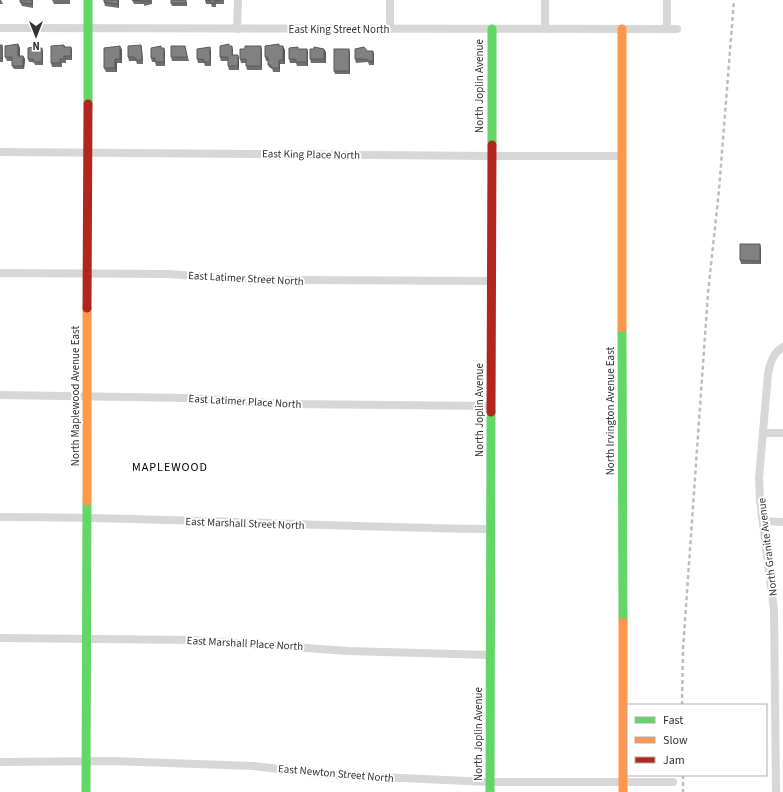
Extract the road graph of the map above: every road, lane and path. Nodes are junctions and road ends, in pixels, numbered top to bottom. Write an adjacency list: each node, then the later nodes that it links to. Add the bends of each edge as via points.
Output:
1 (88, 0): 7 (street, North Maplewood Avenue East)
2 (238, 0): 8 (street)
3 (390, 0): 9 (street)
4 (545, 0): 11 (street)
5 (667, 0): 13 (street)
6 (0, 28): 7 (street, East King Street North)
7 (88, 28): 8 (street, East King Street North); 16 (street, North Maplewood Avenue East)
8 (238, 29): 9 (street, East King Street North)
9 (390, 29): 10 (street, East King Street North)
10 (492, 29): 11 (street, East King Street North); 17 (street, North Joplin Avenue)
11 (545, 29): 12 (street, East King Street North)
12 (622, 29): 13 (street, East King Street North); 18 (street, North Irvington Avenue East)
13 (667, 30): 14 (street, East King Street North)
14 (677, 30)
15 (0, 152): 16 (street, East King Place North)
16 (87, 152): 17 (street, East King Place North); 20 (street, North Maplewood Avenue East)
17 (491, 156): 18 (street, East King Place North); 21 (street, North Joplin Avenue)
18 (622, 156): 42 (street, North Irvington Avenue East)
19 (0, 274): 20 (street, East Latimer Street North)
20 (87, 274): 21 (street, East Latimer Street North, via 169,274 237,279); 24 (street, North Maplewood Avenue East)
21 (492, 281): 25 (street, North Joplin Avenue)
22 (783, 347): 26 (street, North Granite Avenue, via 777,351 768,374)
23 (0, 395): 24 (street, East Latimer Place North)
24 (88, 395): 25 (street, East Latimer Place North, via 288,404); 29 (street, North Maplewood Avenue East)
25 (491, 406): 32 (street, North Joplin Avenue)
26 (764, 433): 27 (street); 30 (street, North Granite Avenue, via 760,478)
27 (783, 433)
28 (0, 516): 29 (street, East Marshall Street North)
29 (86, 517): 32 (street, East Marshall Street North); 36 (street, North Maplewood Avenue East)
30 (763, 522): 31 (street); 33 (street, North Granite Avenue)
31 (783, 522)
32 (491, 529): 37 (street, North Joplin Avenue)
33 (774, 610): 34 (street); 38 (street, North Granite Avenue)
34 (783, 610)
35 (0, 638): 36 (street, East Marshall Place North)
36 (86, 638): 37 (street, East Marshall Place North, via 193,640 348,651); 39 (street, North Maplewood Avenue East)
37 (490, 655): 41 (street, North Joplin Avenue)
38 (779, 700): 47 (street, North Granite Avenue)
39 (86, 761): 40 (street, East Newton Street North); 41 (street, East Newton Street North, via 253,766 333,776); 44 (street, North Maplewood Avenue East)
40 (0, 762)
41 (490, 782): 42 (street, East Newton Street North); 45 (street, North Joplin Avenue)
42 (622, 782): 43 (street, East Newton Street North); 46 (street, North Irvington Avenue East)
43 (673, 782)
44 (86, 792)
45 (490, 792)
46 (623, 792)
47 (776, 792): 48 (street)
48 (783, 792)

